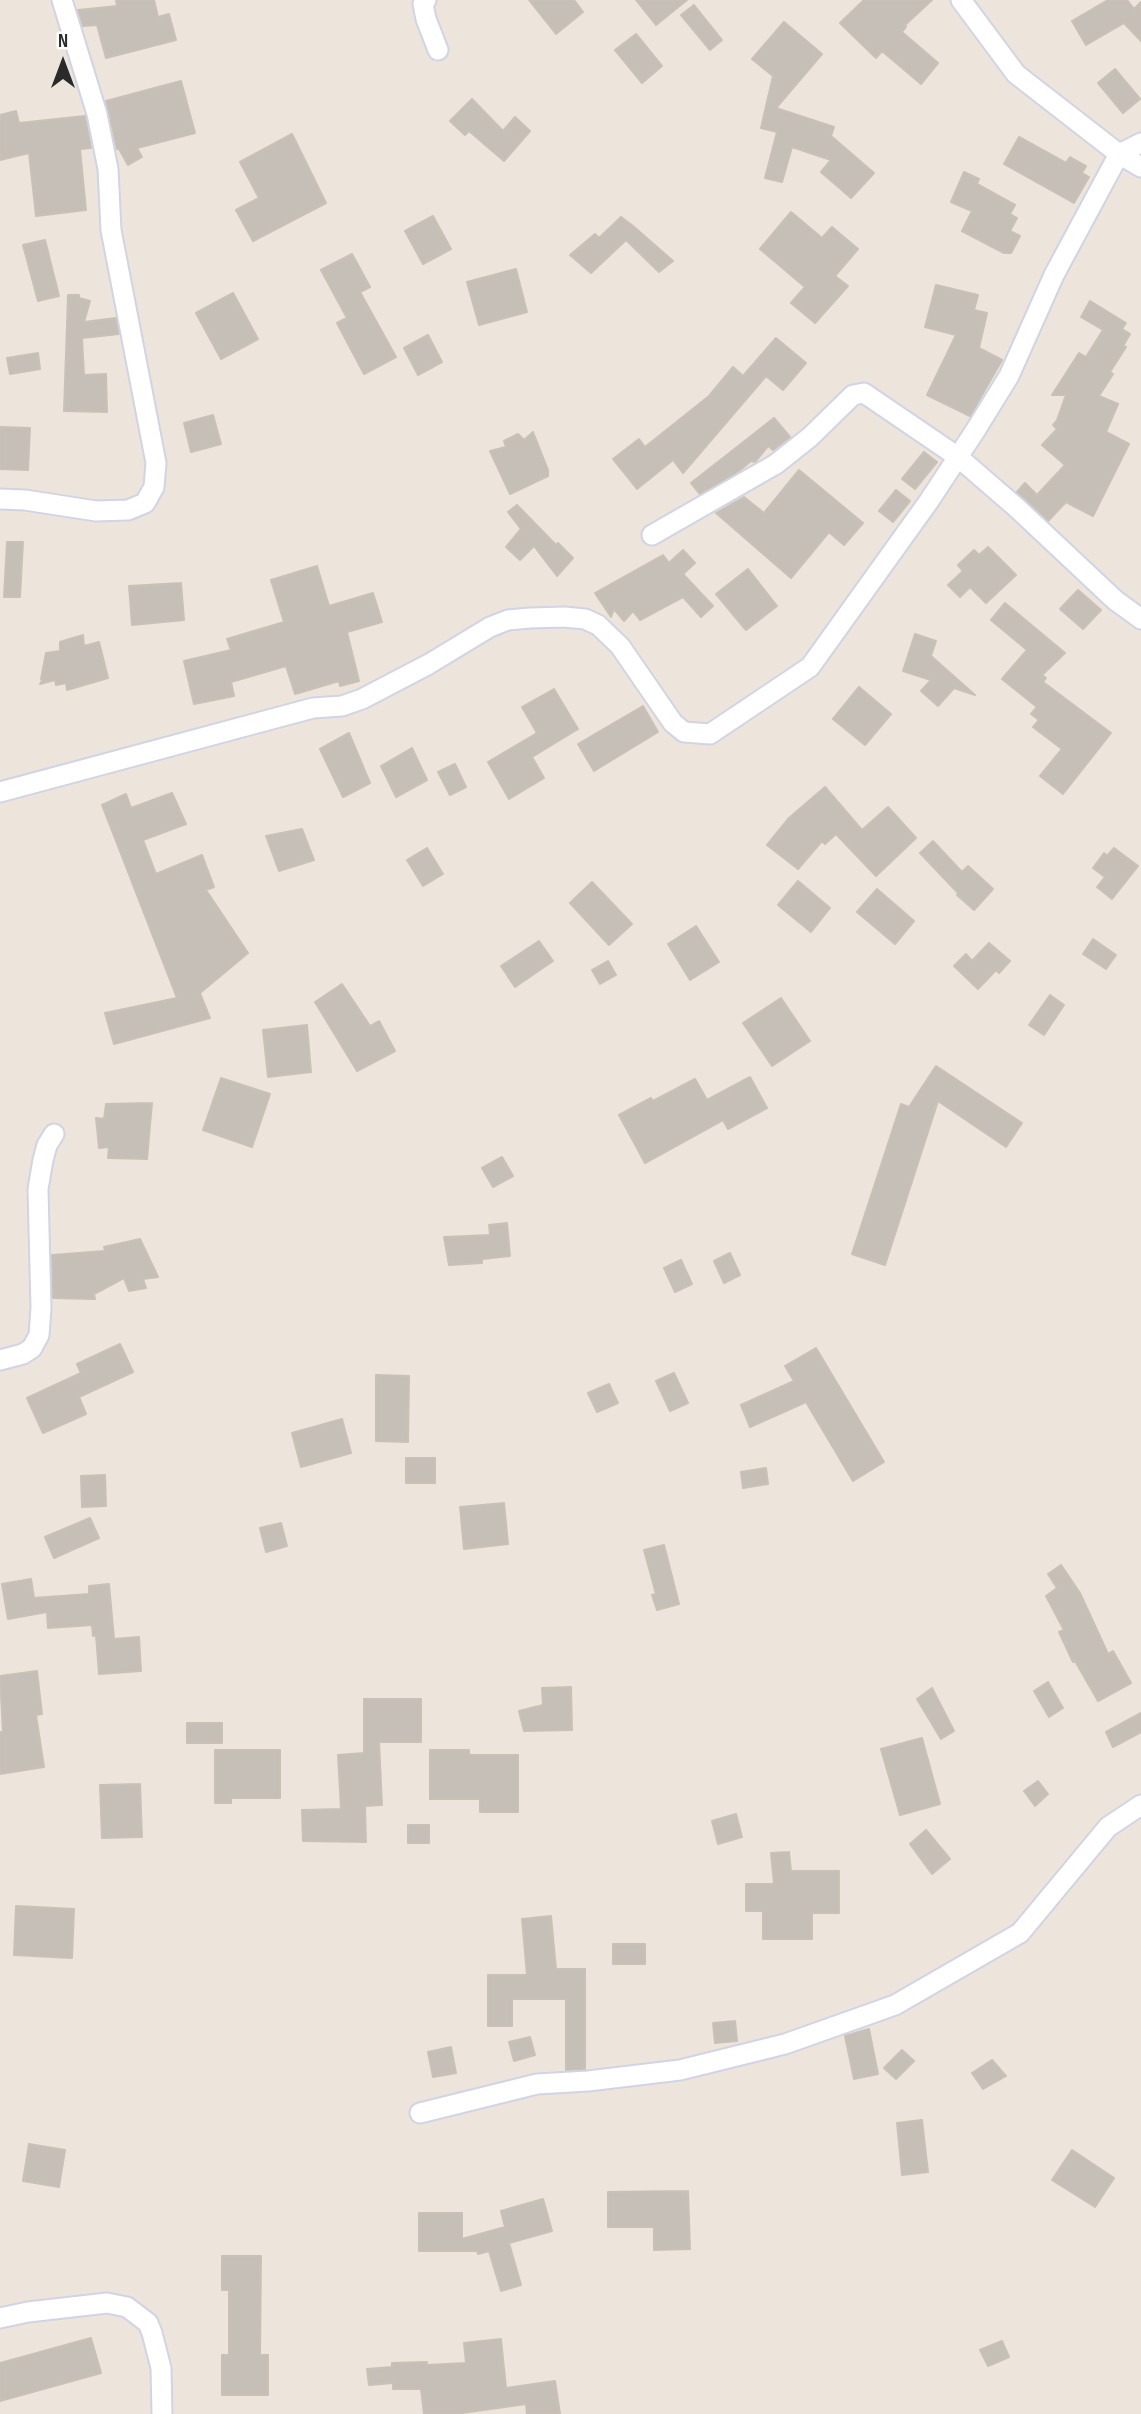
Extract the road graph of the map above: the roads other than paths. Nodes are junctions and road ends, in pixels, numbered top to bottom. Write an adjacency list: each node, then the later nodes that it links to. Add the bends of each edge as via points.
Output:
1 (62, 0): 9 (street, via 97,114 108,169 111,230 156,463 154,486 145,503 128,510 96,511)
2 (426, 0): 4 (street, via 426,19)
3 (961, 0): 6 (street, via 1016,74)
4 (438, 50)
5 (1141, 143): 6 (street)
6 (1119, 153): 7 (street); 8 (street, via 1054,275 1010,376)
7 (1141, 167)
8 (958, 457): 10 (street, via 869,395 857,393 776,464); 11 (street); 12 (street, via 810,667 710,734 684,732 673,723 620,646 598,625 564,617 530,618 490,627 342,706 313,708)
9 (0, 499)
10 (652, 535)
11 (1141, 619)
12 (0, 792)
13 (54, 1133): 14 (street, via 47,1144 38,1189 39,1335 23,1354)
14 (0, 1360)
15 (1141, 1805): 16 (street, via 1108,1827 1020,1933 895,2005 785,2044 680,2070 537,2084)
16 (420, 2113)
17 (0, 2318): 18 (street, via 107,2303 127,2307 148,2323 152,2333 161,2368)
18 (162, 2414)

